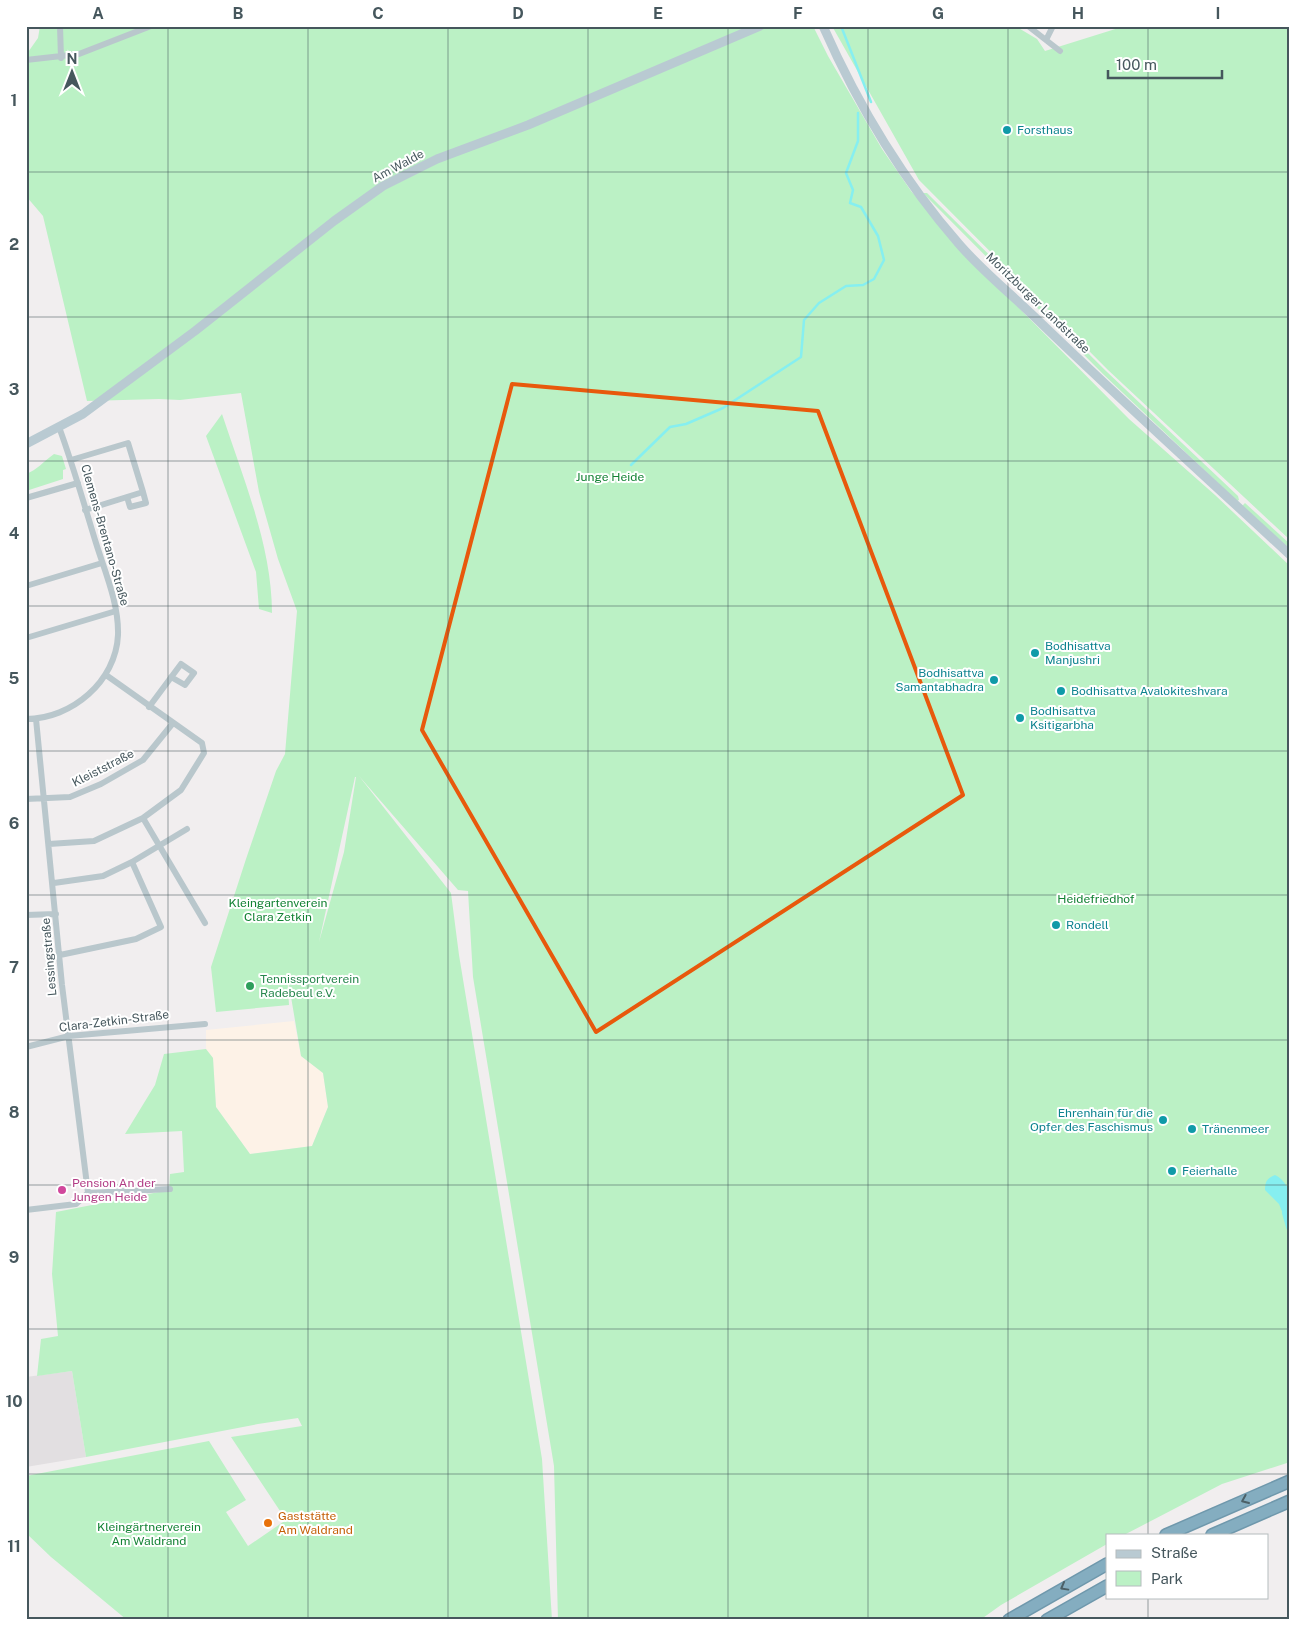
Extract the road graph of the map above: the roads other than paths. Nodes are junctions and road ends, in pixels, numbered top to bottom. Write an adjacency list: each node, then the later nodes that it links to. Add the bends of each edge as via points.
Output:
1 (60, 26): 9 (street)
2 (151, 26): 9 (street, via 114,42)
3 (760, 26): 11 (street, Am Walde, via 528,125 437,159 382,186 195,331)
4 (822, 26): 19 (street, Moritzburger Landstraße, via 900,166 960,244 1130,409)
5 (1028, 26): 7 (street)
6 (1053, 26): 7 (street)
7 (1046, 40): 8 (street)
8 (1060, 51)
9 (61, 58): 10 (street)
10 (26, 60)
11 (59, 427): 12 (street, Am Walde); 13 (street, Clemens-Brentano-Straße)
12 (26, 444)
13 (71, 460): 14 (street, Clemens-Brentano-Straße); 15 (street, via 128,443)
14 (78, 483): 17 (street); 18 (street, Clemens-Brentano-Straße)
15 (143, 492): 16 (street); 16 (street, via 146,503 130,507)
16 (127, 496): 18 (street)
17 (26, 498)
18 (85, 510): 20 (street, Clemens-Brentano-Straße)
19 (1290, 555)
20 (102, 563): 21 (street); 22 (street, Clemens-Brentano-Straße)
21 (26, 586)
22 (116, 611): 23 (street); 24 (street, Clemens-Brentano-Straße, via 118,635)
23 (26, 638)
24 (106, 675): 26 (street); 28 (street, Clemens-Brentano-Straße, via 90,693 71,706)
25 (171, 678): 26 (street)
26 (149, 707): 29 (street)
27 (26, 719): 28 (street, Clemens-Brentano-Straße)
28 (36, 719): 31 (street, Lessingstraße)
29 (173, 723): 31 (street, Kleiststraße, via 143,760 102,784 70,797); 32 (street, via 202,743 204,753 181,790)
30 (26, 799): 31 (street, Kleiststraße)
31 (44, 800): 34 (street, Lessingstraße)
32 (143, 818): 34 (street, via 94,841); 35 (street)
33 (187, 829): 35 (street)
34 (49, 844): 37 (street, Lessingstraße)
35 (160, 847): 36 (street); 40 (street)
36 (132, 862): 37 (street, via 103,876); 41 (street, via 161,927 136,939)
37 (54, 883): 38 (street, Lessingstraße)
38 (56, 914): 39 (street); 41 (street, Lessingstraße)
39 (26, 915)
40 (205, 923)
41 (60, 955): 43 (street, Lessingstraße)
42 (205, 1024): 43 (street, Clara-Zetkin-Straße)
43 (69, 1036): 44 (street, Clara-Zetkin-Straße); 46 (street, Lessingstraße)
44 (26, 1047)
45 (170, 1189): 46 (street)
46 (88, 1193): 47 (street, via 76,1204)
47 (26, 1210)
48 (1290, 1481): 50 (highway, one-way to 50)
49 (1290, 1501): 51 (highway)
50 (1168, 1534)
51 (1214, 1534)
52 (1106, 1565): 54 (highway, one-way to 54)
53 (1106, 1587): 55 (highway)
54 (1009, 1620)
55 (1046, 1620)

